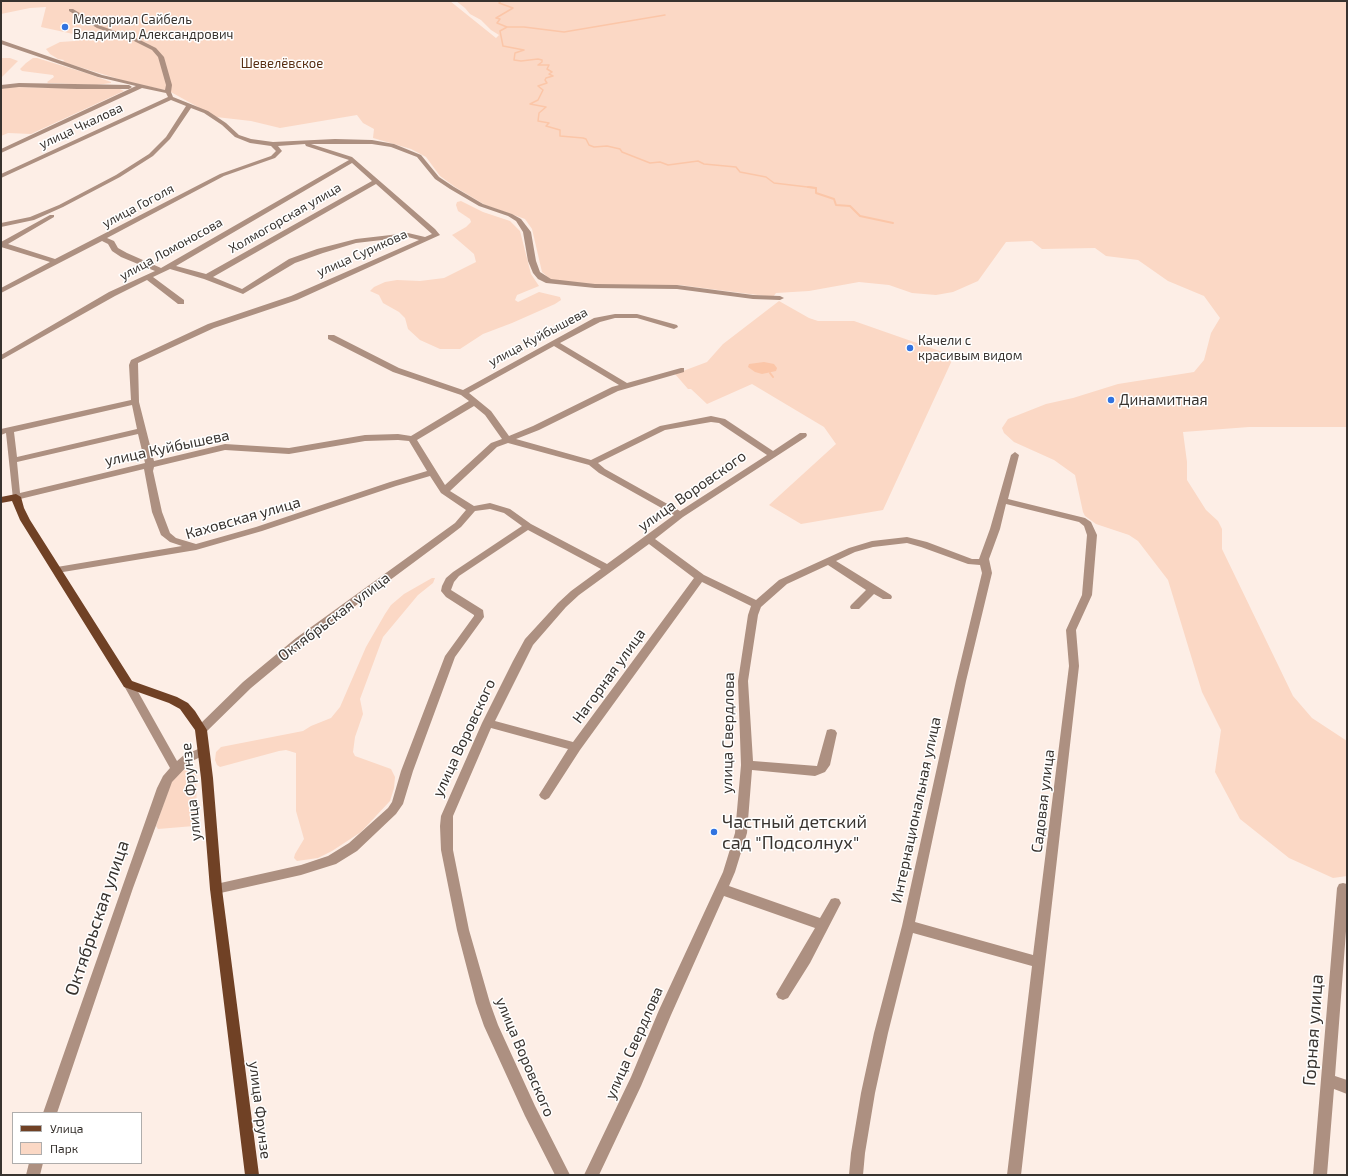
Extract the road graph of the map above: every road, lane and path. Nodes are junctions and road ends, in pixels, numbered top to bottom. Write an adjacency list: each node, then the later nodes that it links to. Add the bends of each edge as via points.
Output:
1 (71, 10): 5 (street, via 99,27 154,49 161,57 169,85)
2 (1, 42): 3 (street, via 54,62)
3 (139, 86): 4 (street, via 108,88 19,84); 5 (street); 9 (street)
4 (1, 87)
5 (169, 95): 6 (street); 11 (street, улица Чкалова)
6 (190, 105): 8 (street, via 213,116 241,138); 13 (street, via 168,138 155,152 118,176)
7 (301, 143): 8 (street); 10 (street, via 347,156); 24 (street, via 372,142 400,147 419,156 437,178 452,188 481,205 519,220 527,232 532,261 537,273 549,281 595,286 677,286 753,297)
8 (273, 144): 15 (street, улица Гоголя, via 279,151 273,156 213,179)
9 (1, 151)
10 (352, 161): 12 (street); 19 (street, улица Ломоносова)
11 (1, 176)
12 (376, 181): 16 (street, via 433,230 436,235); 22 (street, Холмогорская улица)
13 (61, 206): 14 (street, via 32,219); 17 (street, via 58,212 47,220)
14 (1, 225)
15 (102, 238): 18 (street, улица Гоголя); 20 (street, via 124,255)
16 (424, 240): 22 (street, улица Сурикова, via 408,235 356,241 320,251 292,261 243,292); 33 (street, улица Сурикова, via 294,298 211,326 138,359 132,366)
17 (2, 244): 18 (street)
18 (56, 262): 23 (street, улица Гоголя)
19 (169, 266): 20 (street, улица Ломоносова); 22 (street)
20 (161, 271): 21 (street, улица Ломоносова)
21 (148, 277): 25 (street); 29 (street, улица Ломоносова, via 112,294)
22 (207, 277)
23 (1, 291)
24 (780, 298)
25 (181, 302)
26 (674, 327): 28 (street, улица Куйбышева, via 637,316 615,316 597,320)
27 (331, 337): 32 (street, via 396,370)
28 (555, 342): 31 (street); 32 (street, улица Куйбышева)
29 (1, 358)
30 (681, 370): 31 (street)
31 (625, 385): 39 (street)
32 (464, 393): 34 (street)
33 (135, 402): 35 (street); 36 (street)
34 (474, 402): 38 (street); 39 (street, via 488,413)
35 (142, 430): 42 (street); 44 (street)
36 (6, 431): 42 (street)
37 (803, 435): 40 (street, улица Воровского)
38 (412, 439): 44 (street, улица Куйбышева, via 365,438 289,451 229,446); 45 (street)
39 (508, 440): 43 (street); 46 (street, via 490,447)
40 (773, 455): 43 (street, via 722,421 711,419 663,428); 51 (street, улица Воровского)
41 (1015, 455): 49 (street, Интернациональная улица)
42 (14, 460): 47 (street)
43 (592, 463): 51 (street)
44 (150, 465): 47 (street, улица Куйбышева); 54 (street, via 148,471 166,535 173,540)
45 (432, 473): 46 (street); 54 (street, Каховская улица)
46 (444, 491): 50 (street)
47 (16, 497): 48 (main road, улица Куйбышева); 58 (main road, via 25,520)
48 (1, 500)
49 (1002, 500): 56 (street, Интернациональная улица); 79 (street, Садовая улица, via 1078,518 1088,524 1092,535 1087,595 1071,630 1074,666)
50 (472, 509): 52 (street, via 498,507 513,514); 66 (street, Октябрьская улица, via 445,535 300,641 247,685)
51 (680, 515): 53 (street, улица Воровского)
52 (528, 526): 57 (street); 74 (street, via 456,574 446,586 450,596 480,613 450,656 397,804 392,811 353,847 332,860 301,870)
53 (649, 539): 57 (street, улица Воровского); 59 (street)
54 (196, 547): 58 (street, Каховская улица)
55 (828, 561): 56 (street, via 866,546 907,540 971,562); 60 (street); 62 (street, via 783,582)
56 (984, 562): 78 (street, Интернациональная улица, via 987,573)
57 (608, 569): 65 (street, улица Воровского, via 566,601 529,642)
58 (57, 570): 64 (main road)
59 (700, 577): 62 (street); 68 (street, Нагорная улица)
60 (873, 589): 61 (street); 63 (street)
61 (887, 597)
62 (757, 605): 70 (street, улица Свердлова, via 748,642 743,681)
63 (855, 607)
64 (128, 684): 66 (main road, улица Фрунзе, via 184,706); 71 (street)
65 (488, 723): 68 (street); 87 (street, улица Воровского, via 447,816 447,850 463,930 491,1026)
66 (200, 730): 69 (main road, улица Фрунзе)
67 (831, 733): 70 (street, via 824,765 815,772)
68 (576, 747): 72 (street, Нагорная улица)
69 (203, 751): 71 (street, Октябрьская улица, via 188,758); 74 (main road, улица Фрунзе, via 208,778)
70 (747, 765): 75 (street, улица Свердлова, via 741,833)
71 (176, 769): 83 (street, Октябрьская улица, via 168,779 150,821)
72 (545, 795)
73 (1343, 888): 81 (street, Горная улица)
74 (216, 889): 86 (main road, улица Фрунзе)
75 (721, 889): 77 (street); 88 (street, улица Свердлова, via 636,1081)
76 (835, 903): 77 (street)
77 (823, 925): 80 (street)
78 (908, 926): 79 (street); 89 (street, Интернациональная улица, via 872,1078)
79 (1039, 962): 90 (street, Садовая улица)
80 (783, 994)
81 (1327, 1080): 82 (street); 91 (street, Горная улица)
82 (1347, 1088)
83 (50, 1112)
84 (36, 1164): 85 (street)
85 (33, 1175)
86 (252, 1175)
87 (563, 1175)
88 (591, 1175)
89 (856, 1175)
90 (1014, 1175)
91 (1320, 1175)

